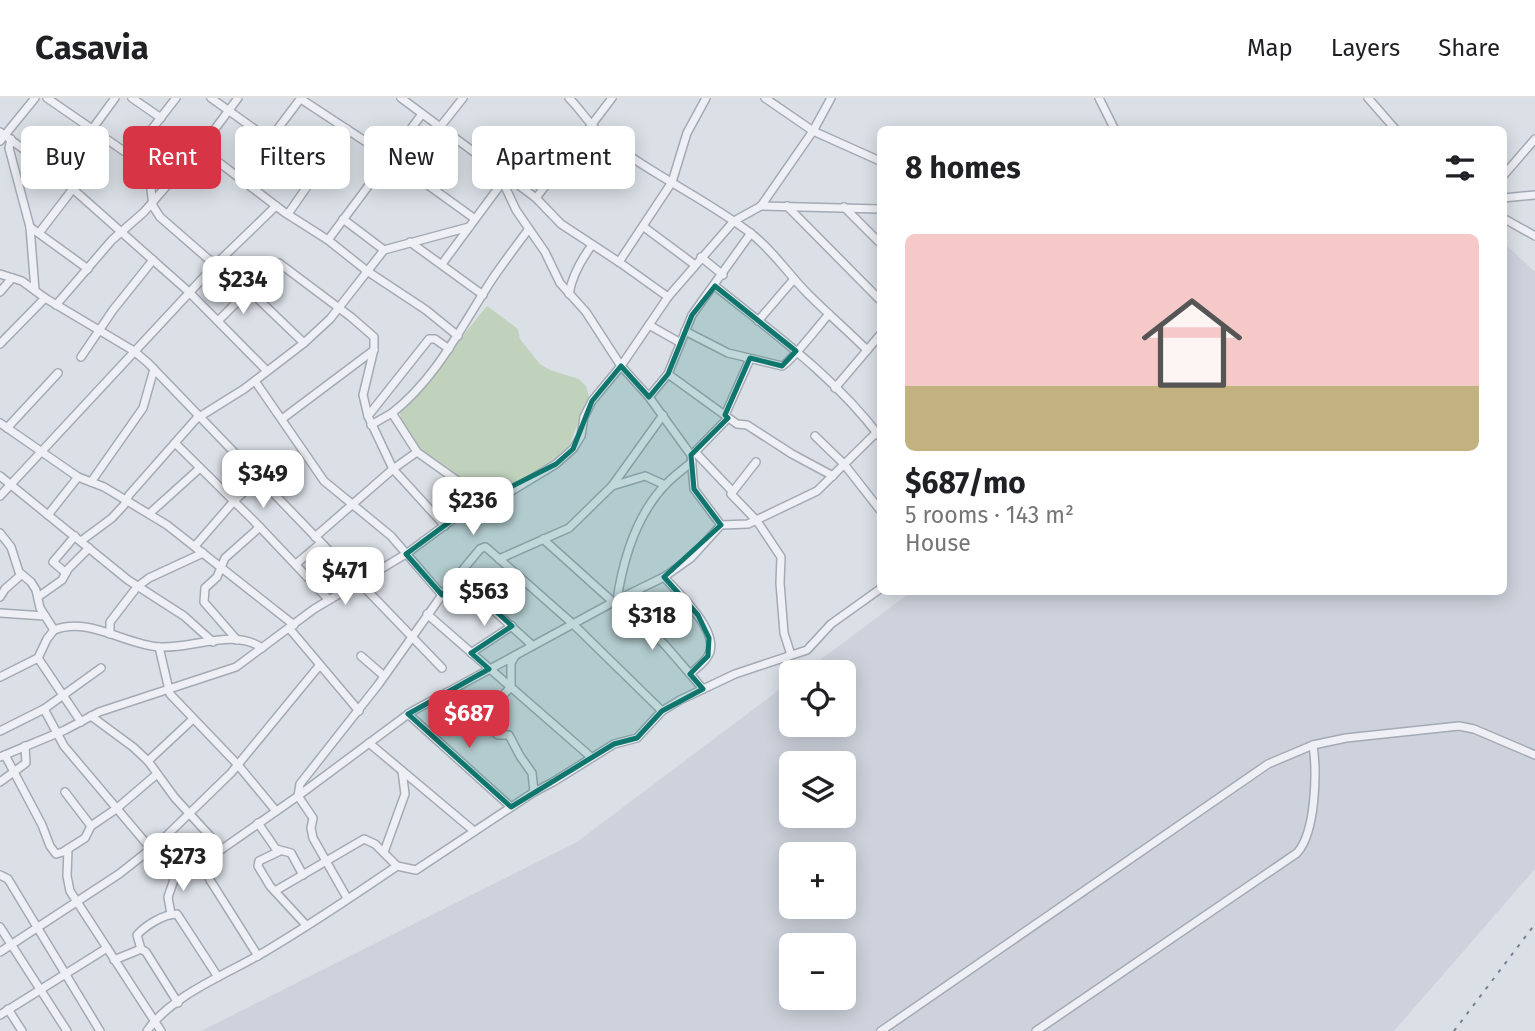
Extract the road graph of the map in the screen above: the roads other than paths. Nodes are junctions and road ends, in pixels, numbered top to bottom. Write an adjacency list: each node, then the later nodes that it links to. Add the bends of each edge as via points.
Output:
1 (35, 98): 36 (street)
2 (47, 98): 21 (street)
3 (115, 98): 22 (street)
4 (132, 98): 20 (street)
5 (176, 98): 20 (street)
6 (211, 98): 18 (street)
7 (238, 98): 18 (street)
8 (301, 98): 26 (street); 27 (street)
9 (401, 98): 19 (street)
10 (463, 98): 30 (street)
11 (612, 98): 32 (street)
12 (706, 98): 44 (street, via 687,133)
13 (765, 98): 35 (street)
14 (831, 98): 35 (street)
15 (1099, 98): 33 (street)
16 (1368, 98): 34 (street)
17 (571, 99): 31 (street)
18 (228, 111): 24 (street); 25 (street)
19 (422, 114): 28 (street); 29 (street)
20 (161, 118): 23 (street)
21 (90, 126)
22 (94, 126)
23 (155, 126)
24 (217, 126)
25 (250, 126)
26 (280, 126)
27 (343, 126)
28 (413, 126)
29 (439, 126)
30 (441, 126)
31 (591, 126)
32 (593, 126)
33 (1113, 126)
34 (1392, 126)
35 (813, 131): 41 (street); 60 (street)
36 (4, 137): 54 (street); 70 (street)
37 (1535, 139): 43 (street)
38 (458, 141): 39 (street)
39 (472, 153)
40 (635, 159): 44 (street)
41 (877, 160)
42 (221, 164): 59 (street)
43 (1507, 171)
44 (672, 182): 68 (street); 69 (street)
45 (151, 189): 58 (street)
46 (164, 189): 58 (street)
47 (305, 189): 64 (street)
48 (365, 189): 65 (street)
49 (433, 189): 66 (street)
50 (498, 189): 66 (street)
51 (510, 189): 72 (street)
52 (522, 189): 56 (street)
53 (544, 189): 56 (street)
54 (72, 190): 73 (street); 74 (street)
55 (1535, 195): 57 (street)
56 (537, 198): 80 (street, via 561,224)
57 (1507, 198)
58 (153, 201): 73 (street); 86 (street, via 160,217)
59 (276, 206): 64 (street); 86 (street)
60 (761, 206): 61 (street); 68 (street)
61 (787, 206): 62 (street); 103 (street)
62 (843, 206): 63 (street); 78 (street)
63 (877, 209)
64 (288, 214): 77 (street)
65 (342, 219): 77 (street); 81 (street)
66 (475, 219): 71 (street)
67 (1507, 220): 76 (street)
68 (734, 221): 75 (street); 82 (street)
69 (644, 226): 84 (street); 88 (street)
70 (30, 227): 74 (street); 96 (street)
71 (469, 227): 79 (street); 87 (street)
72 (528, 230): 100 (street); 101 (street)
73 (121, 232): 83 (street); 89 (street)
74 (39, 233): 89 (street)
75 (751, 233): 92 (street); 94 (street)
76 (1535, 236)
77 (328, 240): 90 (street)
78 (877, 240)
79 (410, 242): 81 (street); 87 (street)
80 (592, 246): 84 (street); 100 (street)
81 (384, 250): 90 (street)
82 (701, 257): 88 (street); 92 (street)
83 (153, 260): 99 (street); 111 (street)
84 (619, 262): 102 (street)
85 (279, 263): 106 (street)
86 (216, 264): 97 (street); 99 (street)
87 (442, 264): 101 (street)
88 (695, 265): 102 (street)
89 (88, 269): 105 (street)
90 (367, 271): 106 (street); 113 (street)
91 (0, 274): 93 (street)
92 (723, 275): 95 (street)
93 (12, 278): 96 (street); 98 (street)
94 (794, 279): 107 (street); 109 (street)
95 (715, 286): 109 (street); 112 (street)
96 (35, 290): 104 (street)
97 (249, 290): 108 (street); 116 (street)
98 (0, 292)
99 (189, 292): 108 (street); 121 (street)
100 (569, 294): 125 (street)
101 (483, 295): 113 (street)
102 (668, 297): 110 (street)
103 (877, 297)
104 (45, 298): 105 (street); 117 (street)
105 (56, 305): 111 (street)
106 (340, 309): 116 (street); 118 (street, via 366,328)
107 (829, 314): 120 (street); 122 (street)
108 (218, 321): 127 (street)
109 (758, 321): 122 (street)
110 (649, 325): 115 (street); 125 (street)
111 (98, 330): 121 (street); 123 (street)
112 (685, 331): 115 (street); 124 (street)
113 (458, 336): 119 (street)
114 (877, 338): 120 (street)
115 (679, 342): 129 (street)
116 (304, 343): 127 (street)
117 (0, 344)
118 (374, 349): 136 (street, via 363,395); 138 (street)
119 (449, 349): 133 (street); 136 (street, via 429,339)
120 (867, 350): 131 (street)
121 (134, 351): 126 (street); 146 (street)
122 (796, 351): 124 (street, via 782,366); 131 (street)
123 (81, 357)
124 (750, 359): 137 (street)
125 (621, 366): 132 (street); 165 (street, via 592,401 573,449 528,482)
126 (154, 369): 135 (street); 157 (street, via 143,408)
127 (267, 371): 130 (street)
128 (58, 373): 141 (street)
129 (667, 374): 132 (street); 137 (street)
130 (255, 381): 135 (street); 138 (street)
131 (835, 388): 142 (street)
132 (649, 397): 134 (street)
133 (392, 413): 140 (street); 147 (street)
134 (663, 415): 148 (street); 160 (street)
135 (200, 416): 145 (street); 156 (street)
136 (368, 416): 140 (street)
137 (727, 416): 148 (street); 154 (street)
138 (282, 419): 166 (street, via 324,481)
139 (0, 423): 141 (street)
140 (372, 425): 152 (street)
141 (7, 428): 146 (street)
142 (877, 430)
143 (877, 434): 150 (street)
144 (815, 436): 150 (street)
145 (175, 443): 151 (street); 163 (street)
146 (40, 451): 155 (street); 158 (street)
147 (417, 452): 152 (street); 165 (street)
148 (692, 456): 159 (street); 161 (street); 171 (street, via 694,489)
149 (756, 462): 161 (street)
150 (844, 464): 154 (street); 167 (street)
151 (201, 468): 164 (street); 168 (street)
152 (393, 469): 166 (street); 172 (street)
153 (0, 476): 158 (street)
154 (834, 476): 170 (street, via 817,491)
155 (78, 477): 157 (street); 169 (street)
156 (259, 478): 164 (street); 177 (street)
157 (91, 482): 163 (street)
158 (10, 485): 162 (street); 169 (street)
159 (665, 485): 160 (street, via 645,476); 196 (street, via 644,512 624,562)
160 (612, 486): 176 (street, via 569,528)
161 (732, 491): 170 (street)
162 (0, 496)
163 (126, 500): 168 (street); 175 (street, via 112,518)
164 (234, 501): 173 (street); 178 (street)
165 (486, 501): 172 (street)
166 (354, 505): 177 (street); 181 (street)
167 (877, 506)
168 (149, 514): 178 (street)
169 (48, 515): 175 (street)
170 (757, 521): 171 (street); 212 (street, via 781,557 784,633)
171 (721, 524): 188 (street, via 691,558)
172 (445, 526): 181 (street)
173 (260, 527): 183 (street); 184 (street, via 230,552)
174 (0, 533): 186 (street, via 11,547)
175 (78, 539): 179 (street); 185 (street, via 53,562)
176 (543, 539): 182 (street); 196 (street)
177 (318, 540): 183 (street); 189 (street)
178 (195, 546): 180 (street)
179 (89, 548): 185 (street); 190 (street)
180 (203, 553): 184 (street); 190 (street)
181 (406, 554): 189 (street); 192 (street)
182 (499, 559): 187 (street, via 485,547 480,549); 200 (street)
183 (296, 564): 195 (street)
184 (221, 568): 201 (street); 206 (street, via 206,585 204,599)
185 (66, 573): 194 (street)
186 (21, 575): 193 (street); 194 (street, via 31,582)
187 (457, 577): 192 (street); 202 (street)
188 (664, 577): 196 (street); 220 (street, via 698,615 709,638 708,656)
189 (359, 583): 195 (street); 205 (street)
190 (137, 587): 204 (street, via 110,622); 207 (street, via 184,616)
191 (877, 591): 212 (street, via 831,624 807,650)
192 (442, 595): 198 (street)
193 (0, 597)
194 (38, 597): 199 (street)
195 (329, 600): 201 (street)
196 (615, 601): 200 (street); 220 (street)
197 (0, 613): 199 (street)
198 (427, 614): 205 (street); 211 (street)
199 (45, 616): 203 (street)
200 (573, 624): 208 (street); 230 (street)
201 (292, 626): 210 (street); 216 (street)
202 (512, 626): 208 (street); 211 (street)
203 (54, 630): 204 (street, via 76,626); 215 (street)
204 (110, 634): 209 (street)
205 (412, 637): 218 (street); 221 (street)
206 (237, 640): 207 (street); 210 (street)
207 (213, 642): 209 (street)
208 (533, 645): 213 (street)
209 (159, 647): 225 (street)
210 (262, 648): 225 (street, via 230,670)
211 (471, 653): 219 (street)
212 (791, 654): 224 (street)
213 (515, 655): 219 (street); 223 (street)
214 (361, 656): 221 (street)
215 (38, 658): 222 (street); 227 (street)
216 (319, 666): 229 (street); 245 (street)
217 (101, 668): 227 (street)
218 (442, 668)
219 (489, 669): 223 (street); 226 (street)
220 (690, 674): 224 (street)
221 (384, 676): 229 (street)
222 (0, 677)
223 (511, 687): 234 (street); 243 (street)
224 (703, 689): 230 (street)
225 (168, 690): 232 (street); 233 (street)
226 (449, 692): 231 (street); 234 (street)
227 (64, 696): 228 (street); 235 (street)
228 (44, 709): 236 (street); 237 (street)
229 (359, 711): 252 (street, via 305,778)
230 (662, 711): 243 (street, via 637,738 614,744)
231 (408, 714): 238 (street); 253 (street)
232 (91, 716): 235 (street); 244 (street)
233 (193, 719): 244 (street); 245 (street)
234 (481, 719): 251 (street, via 498,735 512,739 533,773)
235 (81, 722): 237 (street)
236 (0, 731)
237 (56, 733): 240 (street); 254 (street)
238 (369, 743): 246 (street); 252 (street)
239 (1313, 745): 241 (street, via 1459,726); 296 (street, via 1268,764); 297 (street, via 1312,807 1303,846 1297,853)
240 (25, 746): 242 (street); 247 (street, via 26,763)
241 (1535, 755)
242 (2, 756): 247 (street)
243 (591, 758): 251 (street)
244 (148, 761): 248 (street)
245 (238, 765): 255 (street); 256 (street)
246 (402, 771): 259 (street); 264 (street, via 405,794)
247 (14, 772): 249 (street); 260 (street, via 53,852)
248 (157, 774): 254 (street); 256 (street)
249 (0, 782)
250 (65, 792): 258 (street)
251 (534, 792): 253 (street)
252 (298, 796): 255 (street); 266 (street, via 313,818 312,834)
253 (511, 807): 259 (street)
254 (116, 809): 258 (street); 261 (street)
255 (276, 811): 257 (street)
256 (190, 812): 261 (street); 262 (street)
257 (258, 823): 262 (street); 263 (street)
258 (91, 825): 260 (street, via 85,838)
259 (474, 831): 267 (street, via 416,870)
260 (68, 849): 273 (street, via 67,884)
261 (151, 849): 268 (street, via 170,870); 273 (street)
262 (222, 849): 265 (street)
263 (280, 850): 270 (street, via 291,853); 271 (street, via 257,863)
264 (384, 852): 266 (street, via 364,839); 267 (street)
265 (202, 860): 268 (street); 282 (street)
266 (326, 861): 270 (street); 272 (street)
267 (397, 866): 272 (street)
268 (177, 871): 274 (street, via 169,892)
269 (0, 875): 277 (street, via 8,879)
270 (303, 875): 271 (street)
271 (275, 891): 275 (street)
272 (347, 898): 275 (street)
273 (78, 902): 277 (street); 279 (street)
274 (171, 914): 280 (street, via 140,931); 285 (street, via 180,916)
275 (306, 925): 282 (street)
276 (0, 927): 278 (street)
277 (37, 929): 278 (street); 284 (street)
278 (11, 945): 281 (street); 286 (street)
279 (107, 948): 283 (street); 284 (street)
280 (141, 949): 283 (street); 287 (street)
281 (0, 952)
282 (258, 956): 285 (street)
283 (114, 960): 290 (street)
284 (64, 974): 286 (street); 293 (street)
285 (218, 977): 287 (street)
286 (40, 988): 288 (street); 292 (street)
287 (178, 1003): 290 (street)
288 (8, 1009): 289 (street); 291 (street)
289 (0, 1015)
290 (154, 1023): 294 (street); 295 (street)
291 (22, 1031)
292 (67, 1031)
293 (100, 1031)
294 (147, 1031)
295 (161, 1031)
296 (881, 1031)
297 (1036, 1031)

